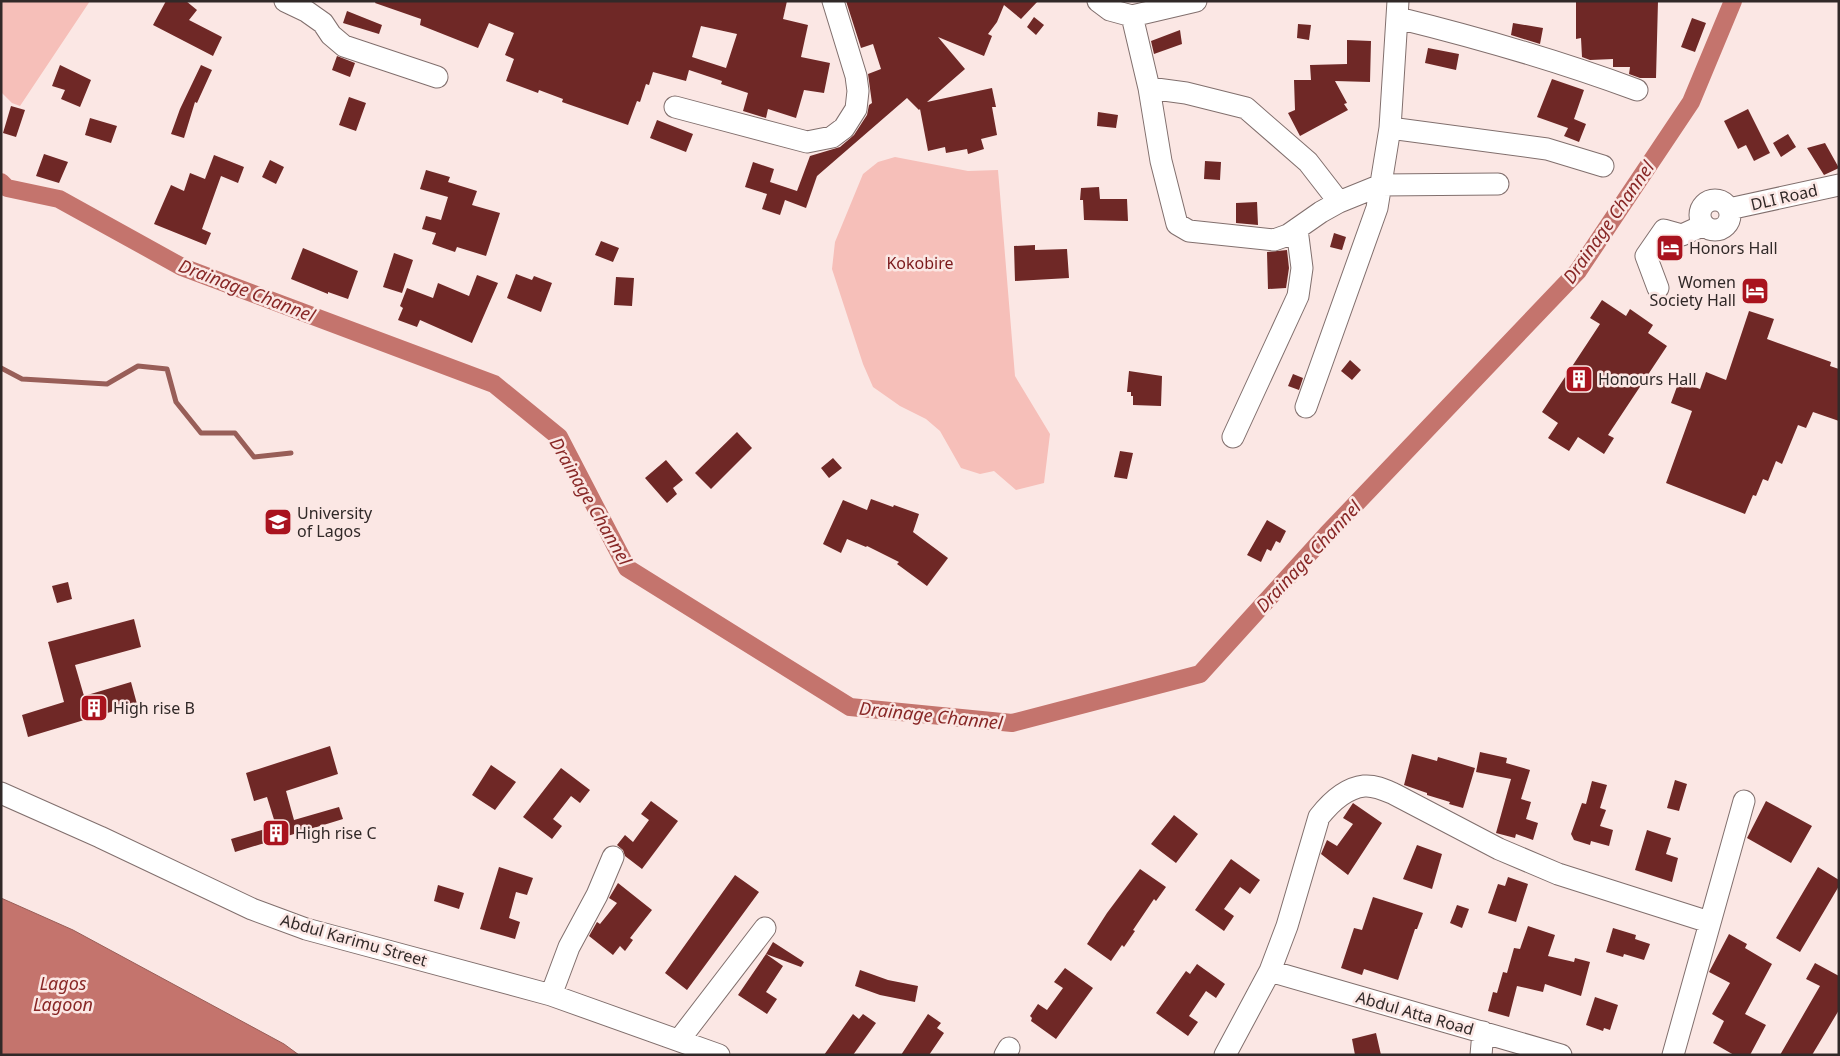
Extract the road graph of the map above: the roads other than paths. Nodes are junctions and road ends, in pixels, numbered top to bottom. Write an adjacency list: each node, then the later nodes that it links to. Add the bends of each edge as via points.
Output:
1 (284, 1): 7 (street, via 306,11 344,46)
2 (832, 1): 10 (street, via 858,91 856,109 844,128 832,137 807,142)
3 (1098, 1): 6 (street, via 1110,10)
4 (1196, 1): 6 (street)
5 (1398, 10): 9 (street); 11 (street)
6 (1132, 16): 8 (street)
7 (437, 77)
8 (1149, 88): 16 (street, via 1186,93 1246,108 1308,162); 17 (street, via 1161,162 1177,224 1189,231 1274,240)
9 (1637, 90)
10 (675, 107)
11 (1390, 128): 12 (street, via 1547,149); 15 (street)
12 (1603, 166)
13 (1498, 184): 15 (street)
14 (1839, 184): 18 (street, DLI Road, via 1729,209 1729,220 1723,228 1713,230 1704,225 1682,234 1664,230 1646,256)
15 (1381, 185): 16 (street); 19 (street, via 1376,208)
16 (1339, 202): 17 (street)
17 (1298, 229): 20 (street, via 1302,268 1298,296)
18 (1658, 288)
19 (1306, 407)
20 (1233, 437)
21 (1, 793): 27 (street, Abdul Karimu Street, via 252,909 306,929)
22 (1744, 801): 24 (street)
23 (613, 857): 27 (street, via 569,947)
24 (1709, 922): 26 (street, via 1558,874 1498,849 1394,794 1377,787 1363,786 1331,802 1319,817 1287,926); 34 (street)
25 (765, 928): 29 (street)
26 (1270, 971): 28 (street, Abdul Atta Road); 31 (street)
27 (551, 995): 29 (street, Abdul Karimu Street)
28 (1483, 1032): 32 (street); 33 (street, Abdul Atta Road)
29 (678, 1040): 30 (street, Abdul Karimu Street)
30 (719, 1055)
31 (1225, 1055)
32 (1481, 1055)
33 (1561, 1055)
34 (1673, 1055)

